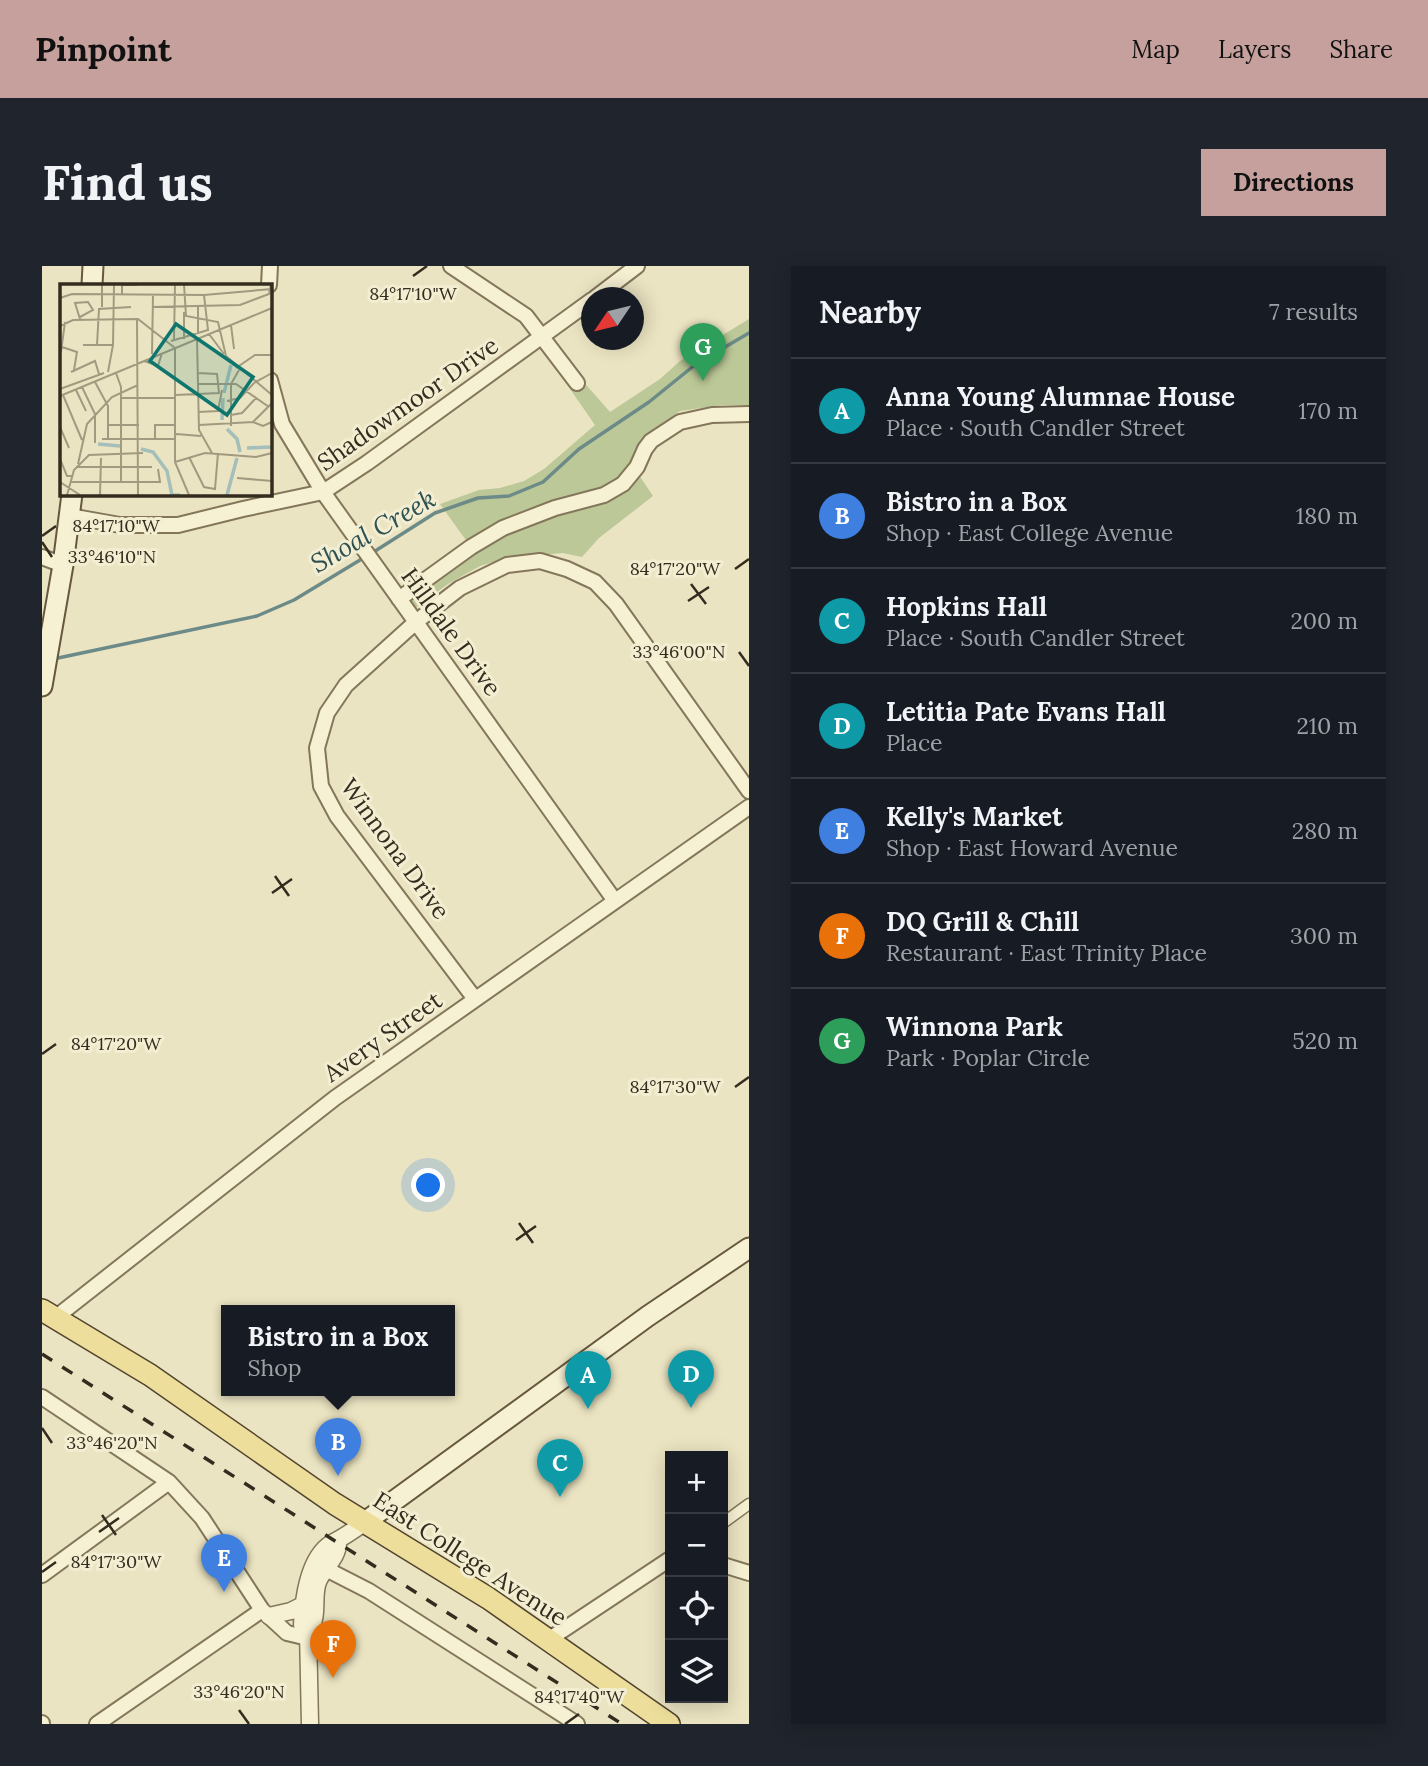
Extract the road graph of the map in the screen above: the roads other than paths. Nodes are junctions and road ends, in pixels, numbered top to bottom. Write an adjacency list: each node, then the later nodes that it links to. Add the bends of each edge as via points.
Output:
1 (93, 266): 5 (main road)
2 (270, 266): 6 (street)
3 (451, 266): 9 (street, via 526,316)
4 (638, 266): 7 (street, Shadowmoor Drive)
5 (92, 284)
6 (269, 284)
7 (609, 287)
8 (581, 308): 9 (street, Shadowmoor Drive)
9 (540, 338): 10 (street); 13 (street, Shadowmoor Drive)
10 (576, 383)
11 (271, 384): 13 (street, Hilldale Drive, via 282,424)
12 (749, 414): 18 (street, via 680,422 651,441 623,484 604,495 503,528)
13 (323, 492): 15 (street, Shadowmoor Drive, via 178,526 120,525); 18 (street, Hilldale Drive)
14 (72, 495): 15 (main road)
15 (69, 516): 17 (main road)
16 (42, 558): 17 (street)
17 (63, 565): 20 (main road)
18 (400, 599): 19 (street, Hilldale Drive)
19 (417, 621): 21 (street, Winnona Drive, via 460,588 507,565 540,561 595,582 641,637); 23 (street, Hilldale Drive); 24 (street, Winnona Drive, via 346,685 327,713 317,748 321,786 337,816)
20 (42, 686)
21 (749, 791)
22 (749, 807): 23 (street, Avery Street)
23 (615, 901): 24 (street, Avery Street)
24 (475, 999): 26 (street, Avery Street)
25 (749, 1248): 31 (main road)
26 (48, 1314): 31 (main road, East College Avenue, via 150,1375)
27 (42, 1397): 28 (street)
28 (169, 1482): 36 (street); 39 (street, via 202,1518)
29 (749, 1504): 30 (street)
30 (728, 1519)
31 (365, 1522): 32 (street); 41 (main road, East College Avenue)
32 (338, 1542): 37 (street); 38 (street, via 318,1559)
33 (665, 1562): 41 (street)
34 (728, 1567): 35 (street)
35 (749, 1573)
36 (42, 1575)
37 (322, 1575): 40 (street, via 315,1594 314,1625); 45 (street, via 369,1591)
38 (303, 1605): 39 (street); 40 (street, via 302,1625)
39 (265, 1613): 40 (street, via 287,1633); 43 (street)
40 (308, 1635): 44 (street)
41 (548, 1640): 42 (main road, East College Avenue)
42 (589, 1667): 46 (main road, East College Avenue); 47 (main road, East College Avenue)
43 (97, 1724)
44 (310, 1724)
45 (577, 1724)
46 (669, 1724)
47 (688, 1724)

